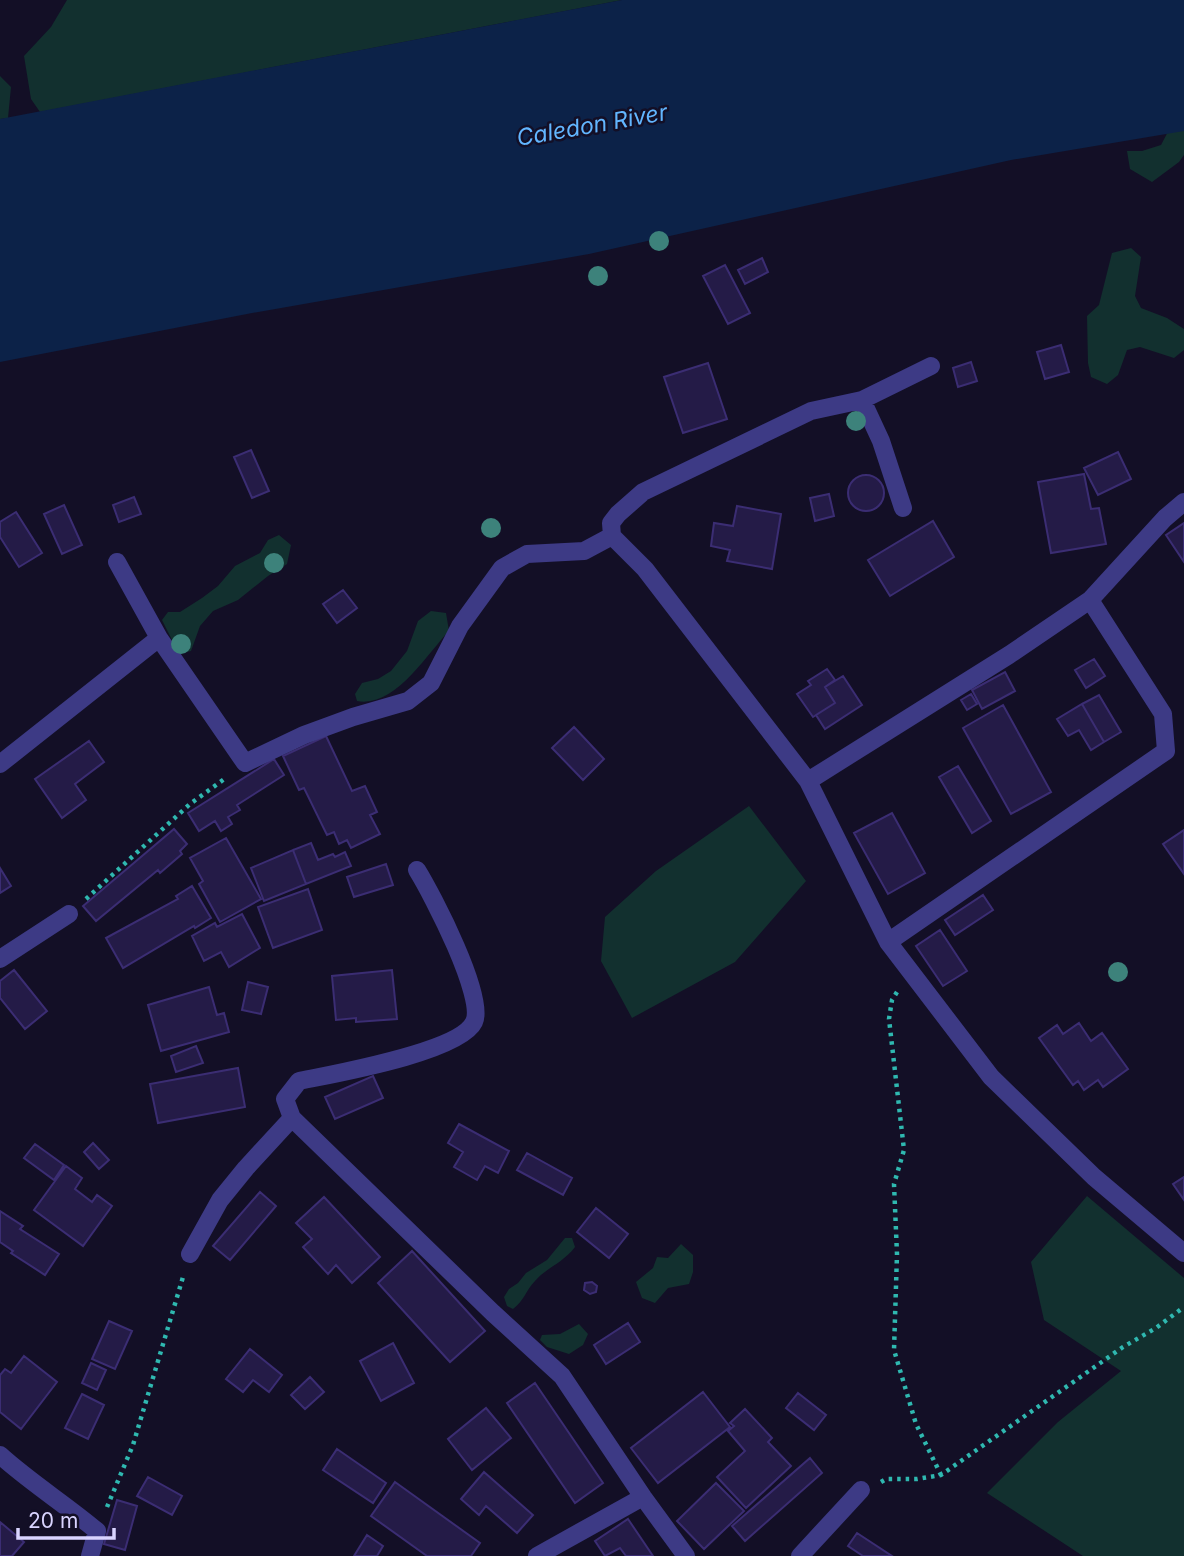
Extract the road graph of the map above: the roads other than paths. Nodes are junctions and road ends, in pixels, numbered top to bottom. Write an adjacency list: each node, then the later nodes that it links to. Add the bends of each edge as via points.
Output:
1 (932, 366): 2 (street)
2 (862, 401): 4 (street); 5 (street, via 811,411 643,492 611,523)
3 (1184, 502): 7 (street)
4 (903, 508)
5 (612, 536): 8 (street, via 584,551 527,554 502,568 460,626 431,683 408,701 304,735 246,763); 10 (street, via 645,569)
6 (117, 562): 8 (street)
7 (1090, 600): 10 (street); 13 (street, via 1163,714 1166,751)
8 (159, 638): 9 (street)
9 (0, 764)
10 (808, 781): 13 (street)
11 (417, 870): 15 (street, via 457,947 477,1013 473,1025 452,1039 396,1060 299,1081 285,1099)
12 (69, 914): 14 (street)
13 (888, 942): 16 (street, via 991,1077 1094,1177)
14 (0, 959)
15 (292, 1118): 17 (street, via 220,1200); 20 (street, via 562,1376)
16 (1184, 1253)
17 (190, 1254)
18 (0, 1455): 21 (street, via 97,1531)
19 (861, 1490): 24 (street)
20 (643, 1497): 22 (street); 23 (street)
21 (90, 1556)
22 (537, 1556)
23 (686, 1556)
24 (800, 1556)

